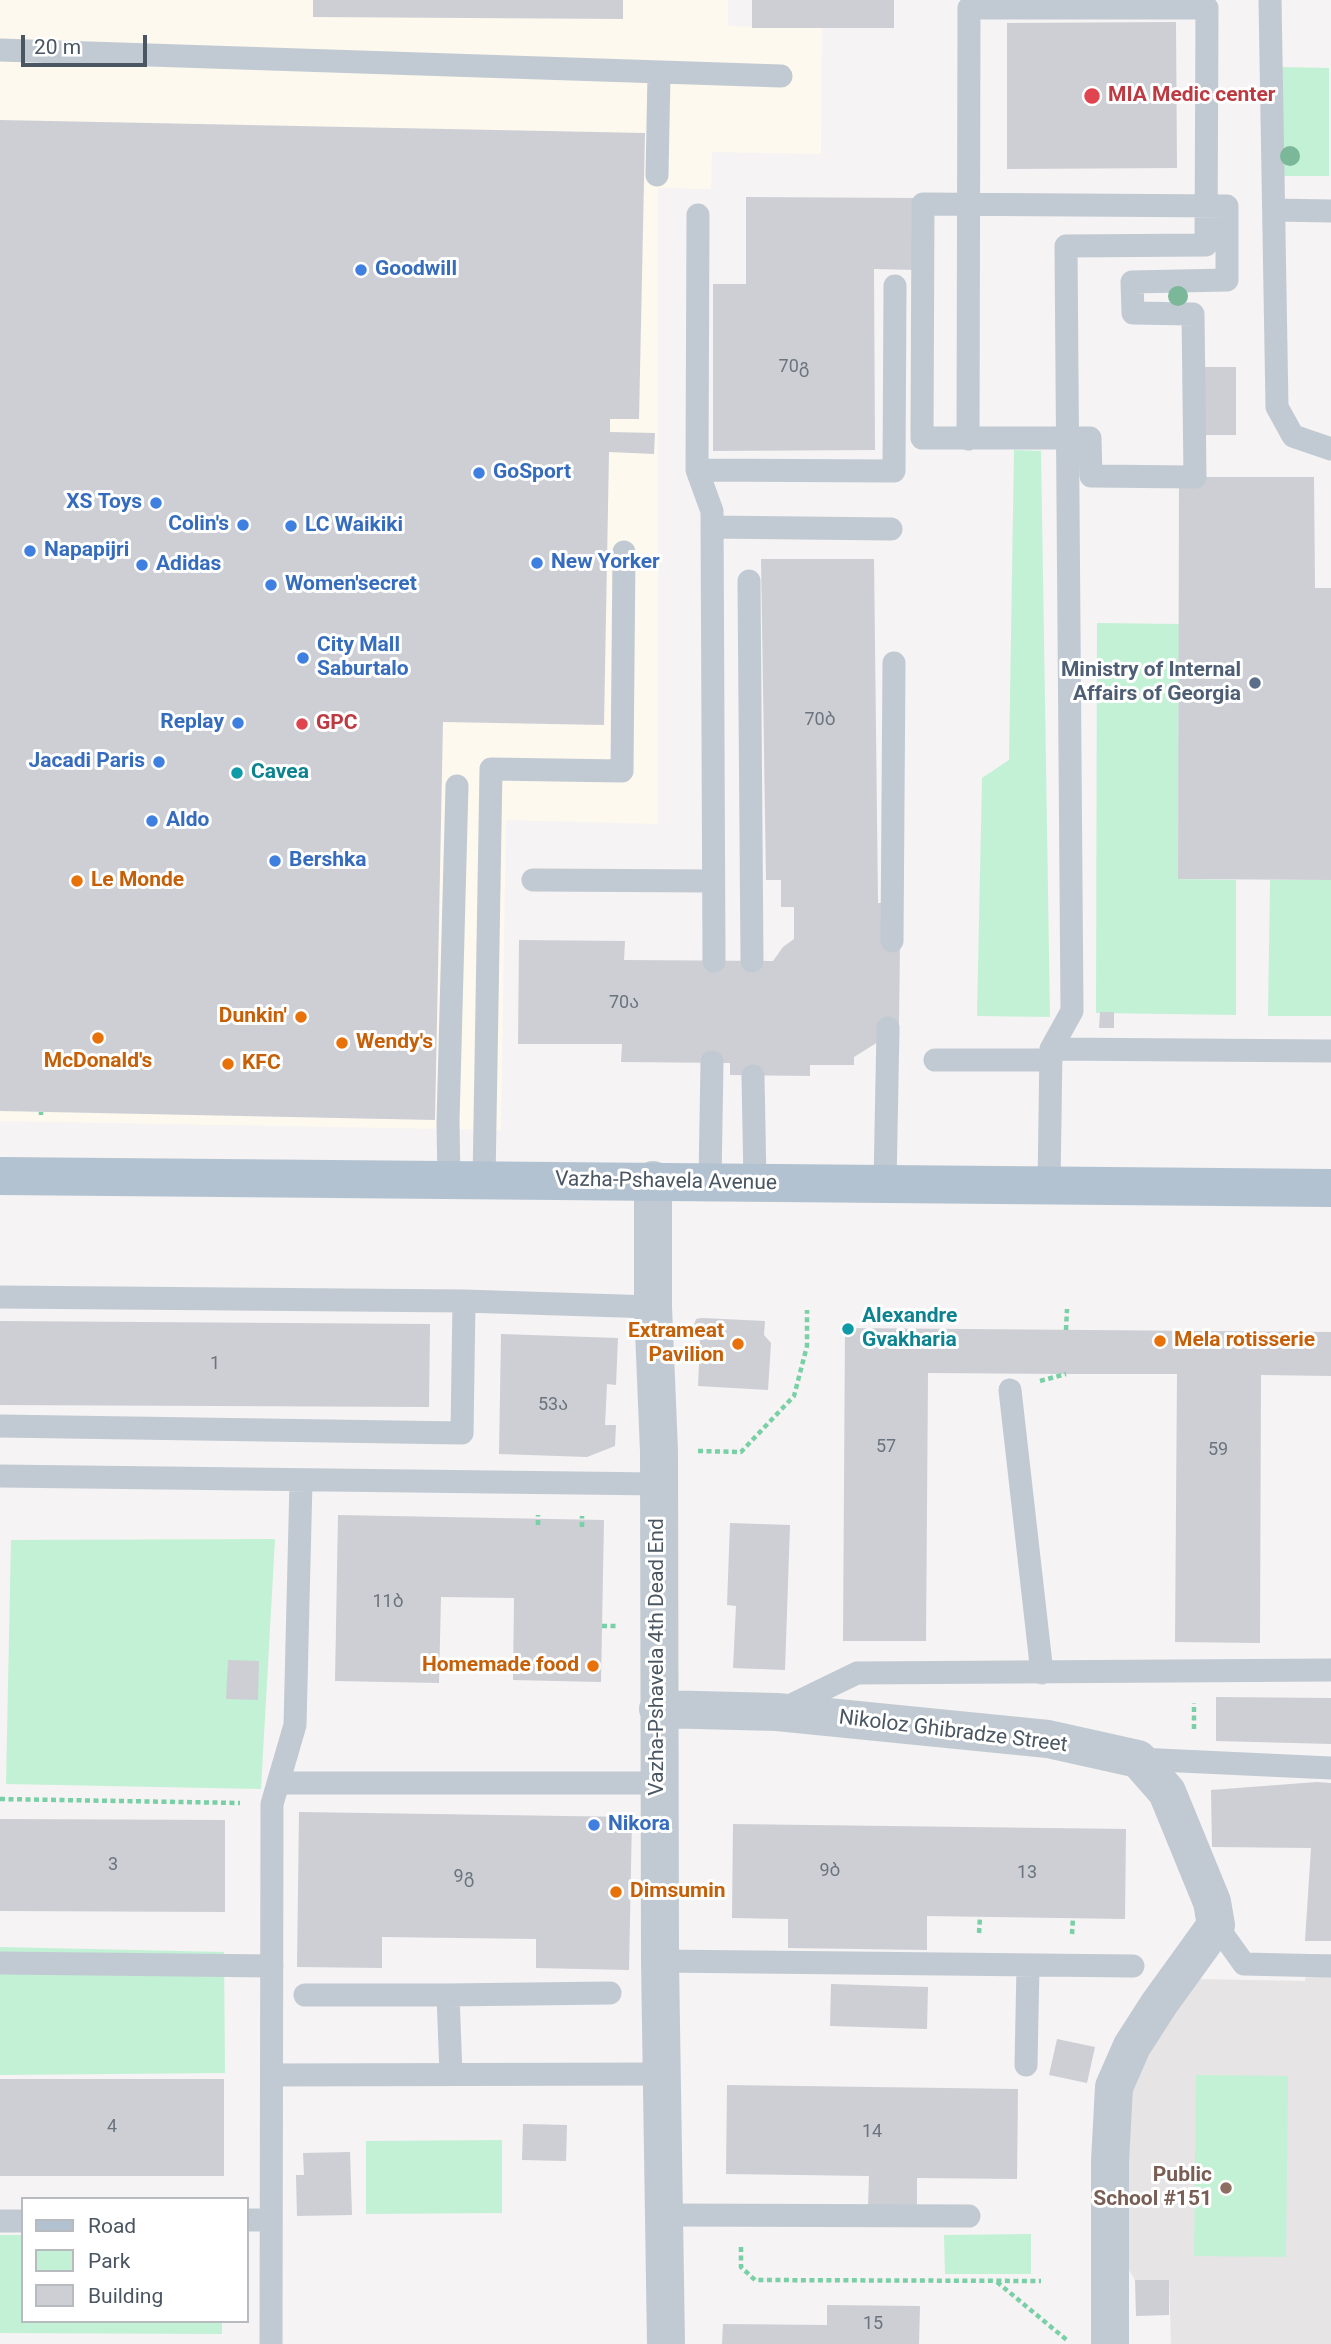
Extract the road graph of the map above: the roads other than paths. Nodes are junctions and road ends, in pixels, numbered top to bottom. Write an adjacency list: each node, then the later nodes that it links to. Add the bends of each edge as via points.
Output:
1 (1270, 0): 8 (lane)
2 (0, 50): 3 (lane)
3 (659, 74): 4 (lane); 5 (lane)
4 (781, 76)
5 (657, 175)
6 (968, 206): 7 (lane); 7 (lane, via 969,8 1207,8); 13 (lane); 13 (lane, via 923,205 922,438)
7 (1206, 206): 12 (lane, via 1206,245 1066,246); 12 (lane, via 1227,206 1227,279 1132,282 1133,313 1194,314 1195,477 1090,476 1090,438)
8 (1274, 210): 9 (lane); 14 (lane, via 1277,407 1293,436)
9 (1331, 211)
10 (698, 215): 15 (lane)
11 (895, 286): 15 (lane, via 894,471)
12 (1069, 438): 13 (lane); 29 (lane, via 1072,1011)
13 (968, 439)
14 (1331, 449)
15 (696, 470): 16 (lane, via 712,511)
16 (712, 527): 17 (lane); 23 (lane)
17 (891, 528)
18 (624, 552): 34 (lane, via 622,771 491,769)
19 (749, 581): 26 (lane)
20 (894, 663): 24 (lane)
21 (457, 786): 34 (lane, via 448,1122)
22 (533, 880): 23 (lane)
23 (712, 881): 25 (lane)
24 (892, 941)
25 (714, 961)
26 (752, 961)
27 (888, 1028): 38 (lane)
28 (1331, 1051): 29 (lane)
29 (1051, 1055): 30 (lane); 39 (lane)
30 (935, 1060)
31 (712, 1062): 36 (lane)
32 (753, 1076): 37 (lane)
33 (0, 1176): 34 (main road, Vazha-Pshavela Avenue)
34 (467, 1180): 35 (main road, Vazha-Pshavela Avenue)
35 (653, 1180): 36 (main road, Vazha-Pshavela Avenue); 43 (street, Vazha-Pshavela 4th Dead End)
36 (710, 1181): 37 (main road, Vazha-Pshavela Avenue)
37 (755, 1183): 38 (main road, Vazha-Pshavela Avenue)
38 (885, 1184): 39 (main road, Vazha-Pshavela Avenue)
39 (1049, 1185): 40 (main road, Vazha-Pshavela Avenue)
40 (1331, 1188)
41 (0, 1297): 42 (lane)
42 (464, 1301): 43 (lane); 45 (lane, via 462,1433)
43 (653, 1307): 46 (street, Vazha-Pshavela 4th Dead End)
44 (1010, 1390): 50 (lane)
45 (0, 1426)
46 (658, 1468): 48 (lane); 51 (street, Vazha-Pshavela 4th Dead End)
47 (0, 1476): 48 (lane)
48 (302, 1481): 56 (lane, via 295,1725)
49 (1331, 1670): 50 (lane)
50 (1042, 1673): 52 (lane, via 858,1673)
51 (658, 1709): 52 (street, Nikoloz Ghibradze Street); 55 (street, Vazha-Pshavela 4th Dead End)
52 (777, 1712): 53 (street, Nikoloz Ghibradze Street, via 1048,1739)
53 (1138, 1759): 54 (lane, Nikoloz Ghibradze Street); 57 (street, via 1167,1792 1212,1902)
54 (1331, 1768)
55 (659, 1783): 56 (lane); 58 (street, Vazha-Pshavela 4th Dead End)
56 (275, 1793): 60 (lane)
57 (1216, 1925): 63 (lane, via 1244,1964); 79 (street, via 1132,2046 1114,2087)
58 (660, 1961): 61 (lane); 69 (street, Vazha-Pshavela 4th Dead End)
59 (0, 1963): 60 (lane)
60 (272, 1966): 70 (lane)
61 (1028, 1966): 62 (lane); 67 (lane)
62 (1133, 1966)
63 (1331, 1966)
64 (610, 1993): 66 (lane)
65 (305, 1995): 66 (lane)
66 (449, 1995): 68 (lane)
67 (1026, 2065)
68 (451, 2074): 69 (lane); 70 (lane)
69 (662, 2074): 71 (street, Vazha-Pshavela 4th Dead End)
70 (272, 2075): 74 (lane)
71 (665, 2215): 72 (lane); 78 (street, Vazha-Pshavela 4th Dead End)
72 (969, 2216)
73 (248, 2220): 74 (lane)
74 (271, 2220): 77 (lane)
75 (0, 2221): 76 (lane)
76 (21, 2221)
77 (271, 2344)
78 (666, 2344)
79 (1111, 2344)

